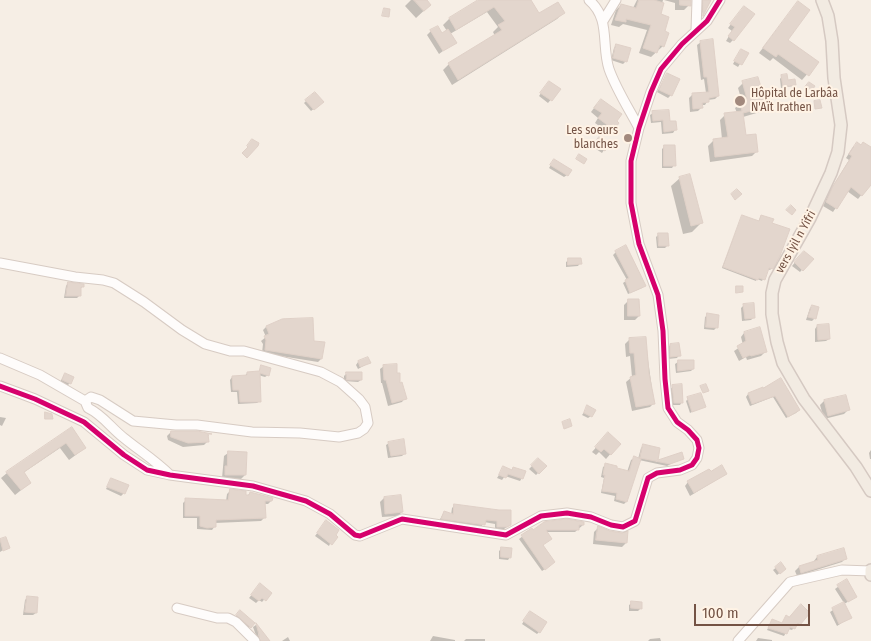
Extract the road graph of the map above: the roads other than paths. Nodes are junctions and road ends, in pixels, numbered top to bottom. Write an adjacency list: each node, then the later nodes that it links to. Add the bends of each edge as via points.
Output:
1 (589, 0): 6 (street)
2 (616, 0): 6 (street)
3 (697, 0): 7 (street)
4 (720, 0): 7 (street)
5 (822, 0): 14 (main road, vers Iγil n Yifri, via 832,41 841,125 838,152 810,218 775,280 772,314 783,363 804,399)
6 (603, 21): 8 (street, via 608,66)
7 (696, 31): 8 (street, via 661,69)
8 (639, 128): 13 (street, via 631,161 631,203 639,244 658,295 668,408 677,422 697,440 699,448 692,465 648,478 634,521 623,526 567,513 541,516 506,535 402,519 360,536 306,501 253,486)
9 (0, 263): 12 (street, via 114,283 205,344 321,372 340,382 359,399 365,407 368,423 358,433 339,437 252,432 133,421 100,400 91,397)
10 (0, 358): 12 (street)
11 (0, 386): 13 (street, via 35,398 84,422 147,470)
12 (85, 400): 13 (street, via 88,408)
13 (170, 475)
14 (871, 491)
15 (871, 572): 18 (street, via 842,570 790,582)
16 (177, 608): 17 (street, via 228,618)
17 (255, 641)
18 (738, 641)

